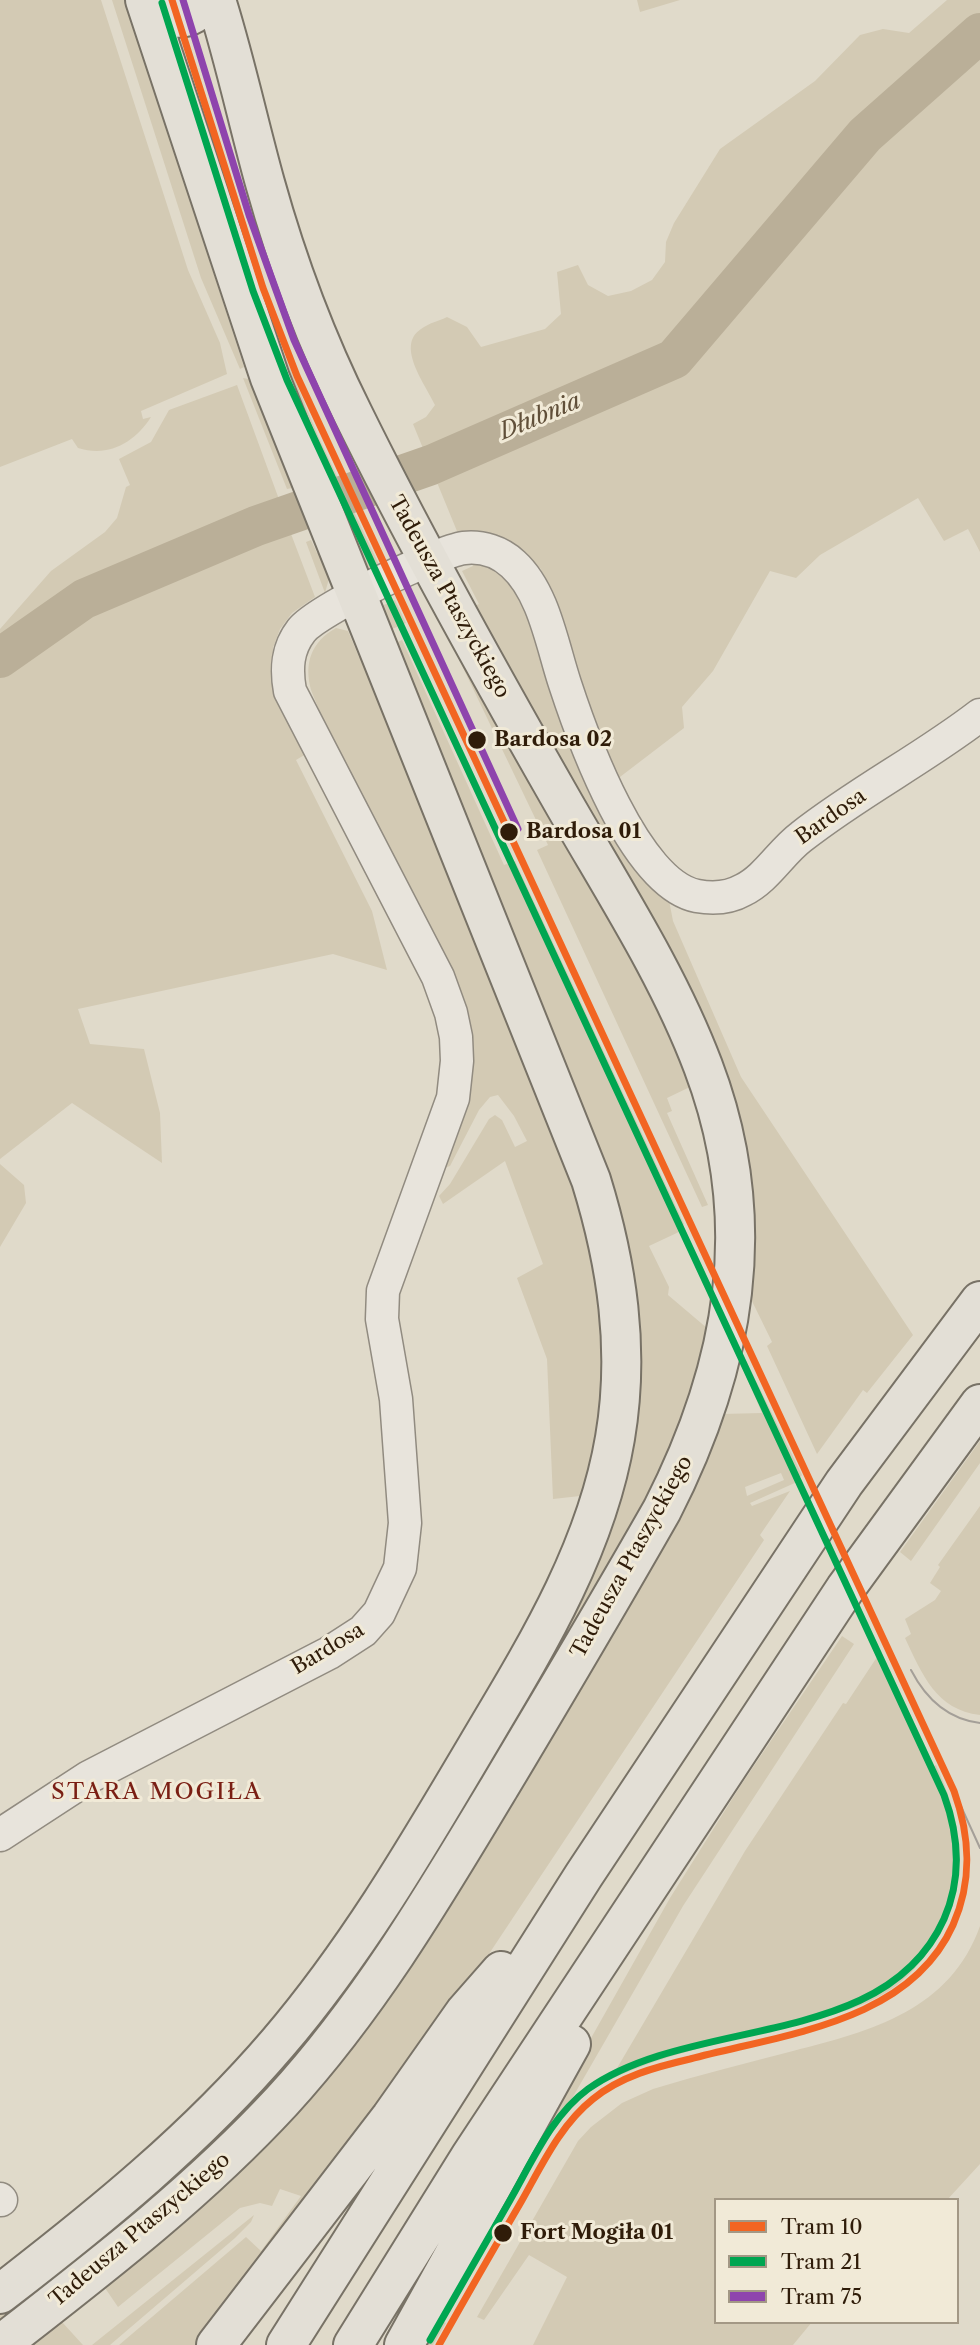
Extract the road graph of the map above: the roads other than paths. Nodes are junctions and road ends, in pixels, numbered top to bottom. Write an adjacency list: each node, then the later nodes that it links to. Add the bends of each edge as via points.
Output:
1 (147, 0): 2 (main road, via 173,19 194,13); 5 (main road, Tadeusza Ptaszyckiego, via 239,291)
2 (206, 0)
3 (216, 0): 4 (main road, Tadeusza Ptaszyckiego, via 266,187 323,349)
4 (428, 562): 5 (street, Bardosa); 6 (street, Bardosa, via 459,549 484,549 506,557 530,585 607,791 656,869 679,891 717,898 746,889 800,837); 13 (main road, Tadeusza Ptaszyckiego, via 631,920 684,1022 712,1091 725,1144 734,1245 725,1342 701,1427 662,1510 440,1888 383,1975 308,2071 225,2159 155,2223)
5 (355, 595): 9 (street, Bardosa, via 316,616 300,631 291,648 288,678 296,704 423,947 452,1013 457,1061 453,1098 382,1298 405,1497 400,1568 372,1623 341,1647 89,1777); 12 (main road, Tadeusza Ptaszyckiego, via 564,1107 601,1213 621,1328 620,1398 610,1464 586,1543 534,1649 409,1862 345,1958 278,2043 191,2136 113,2206)
6 (980, 715)
7 (980, 1301): 11 (main road, via 844,1483)
8 (980, 1404): 10 (main road, via 845,1589)
9 (0, 1835)
10 (670, 1854): 16 (main road, via 470,2157); 17 (main road)
11 (584, 1875): 14 (main road, via 465,2012 391,2117); 15 (main road)
12 (0, 2294)
13 (0, 2345)
14 (216, 2345)
15 (286, 2345)
16 (353, 2345)
17 (404, 2345)

